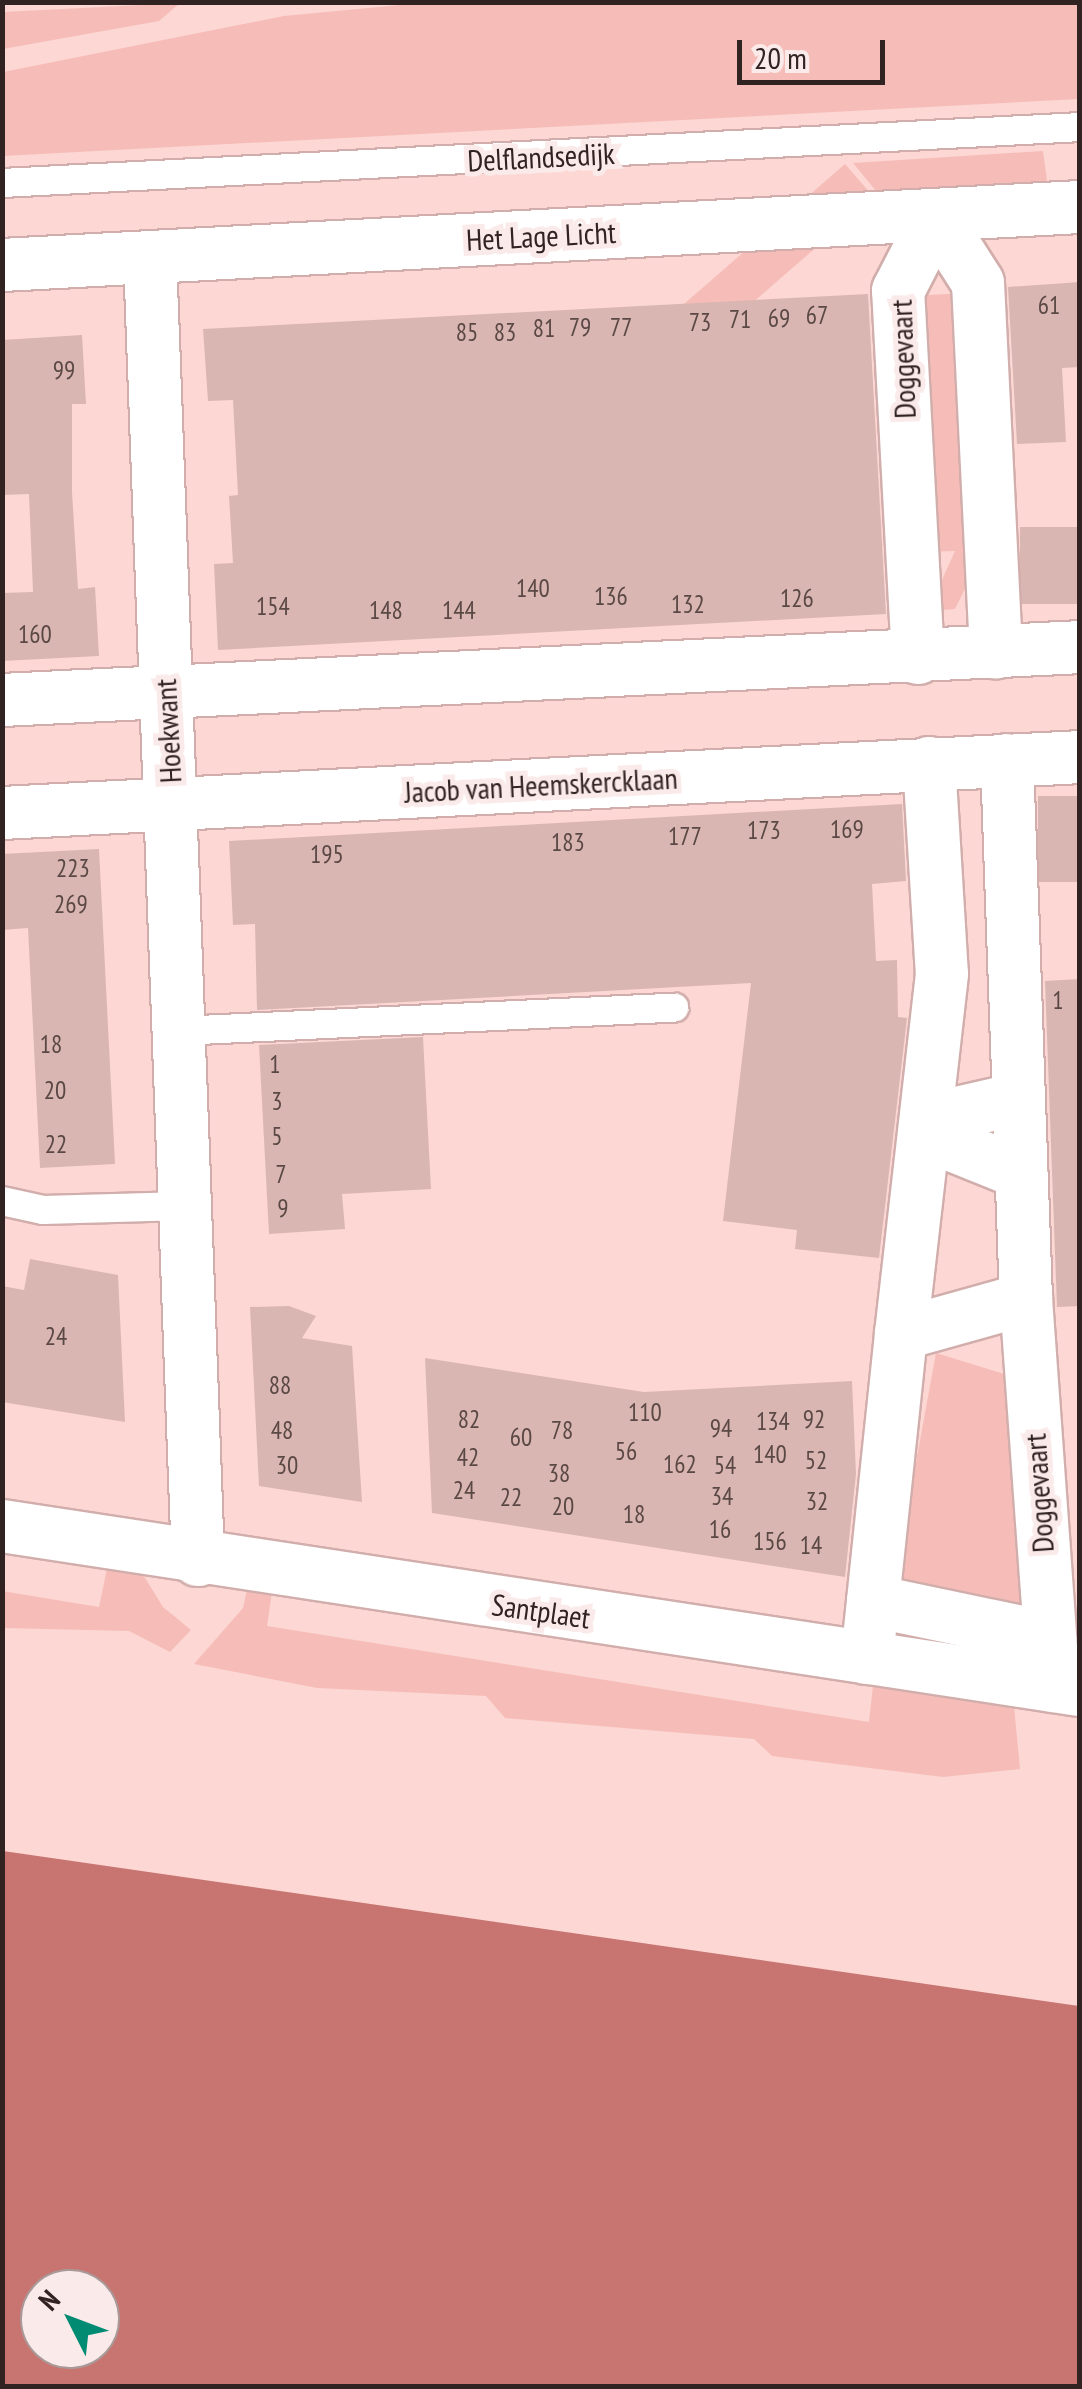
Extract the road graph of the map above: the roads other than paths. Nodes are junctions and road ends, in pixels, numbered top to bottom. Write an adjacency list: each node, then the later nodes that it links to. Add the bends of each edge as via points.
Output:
1 (1080, 127): 2 (lane, Delflandsedijk)
2 (2, 183)
3 (1080, 207): 4 (street, Het Lage Licht)
4 (936, 216): 5 (street, Het Lage Licht); 8 (street, via 978,283); 9 (street, Doggevaart, via 898,291)
5 (150, 256): 6 (street, Het Lage Licht); 10 (street, Hoekwant)
6 (2, 265)
7 (1080, 648): 8 (street)
8 (996, 653): 9 (street)
9 (918, 658): 10 (street)
10 (166, 690): 11 (street); 15 (street, Hoekwant)
11 (2, 700)
12 (1080, 756): 13 (street, Jacob van Heemskercklaan)
13 (1007, 760): 14 (street, Jacob van Heemskercklaan); 18 (street, Doggevaart)
14 (928, 764): 15 (street, Jacob van Heemskercklaan); 17 (street)
15 (172, 806): 16 (street, Jacob van Heemskercklaan); 20 (street, Hoekwant)
16 (2, 814)
17 (942, 974): 18 (street); 22 (street)
18 (1014, 976): 21 (street, Doggevaart)
19 (674, 1008): 20 (lane)
20 (178, 1031): 25 (street, Hoekwant)
21 (1018, 1099): 22 (street); 23 (street, Doggevaart)
22 (925, 1127): 23 (street); 27 (street)
23 (1021, 1173): 26 (street, Doggevaart)
24 (2, 1201): 25 (lane, via 43,1210)
25 (185, 1206): 29 (street, Hoekwant)
26 (1026, 1300): 27 (street); 32 (street, Doggevaart)
27 (901, 1334): 30 (street)
28 (2, 1526): 29 (street, Santplaet)
29 (198, 1560): 31 (street, Santplaet)
30 (873, 1601): 31 (street); 32 (street)
31 (867, 1658): 32 (street, Santplaet)
32 (1061, 1671)

